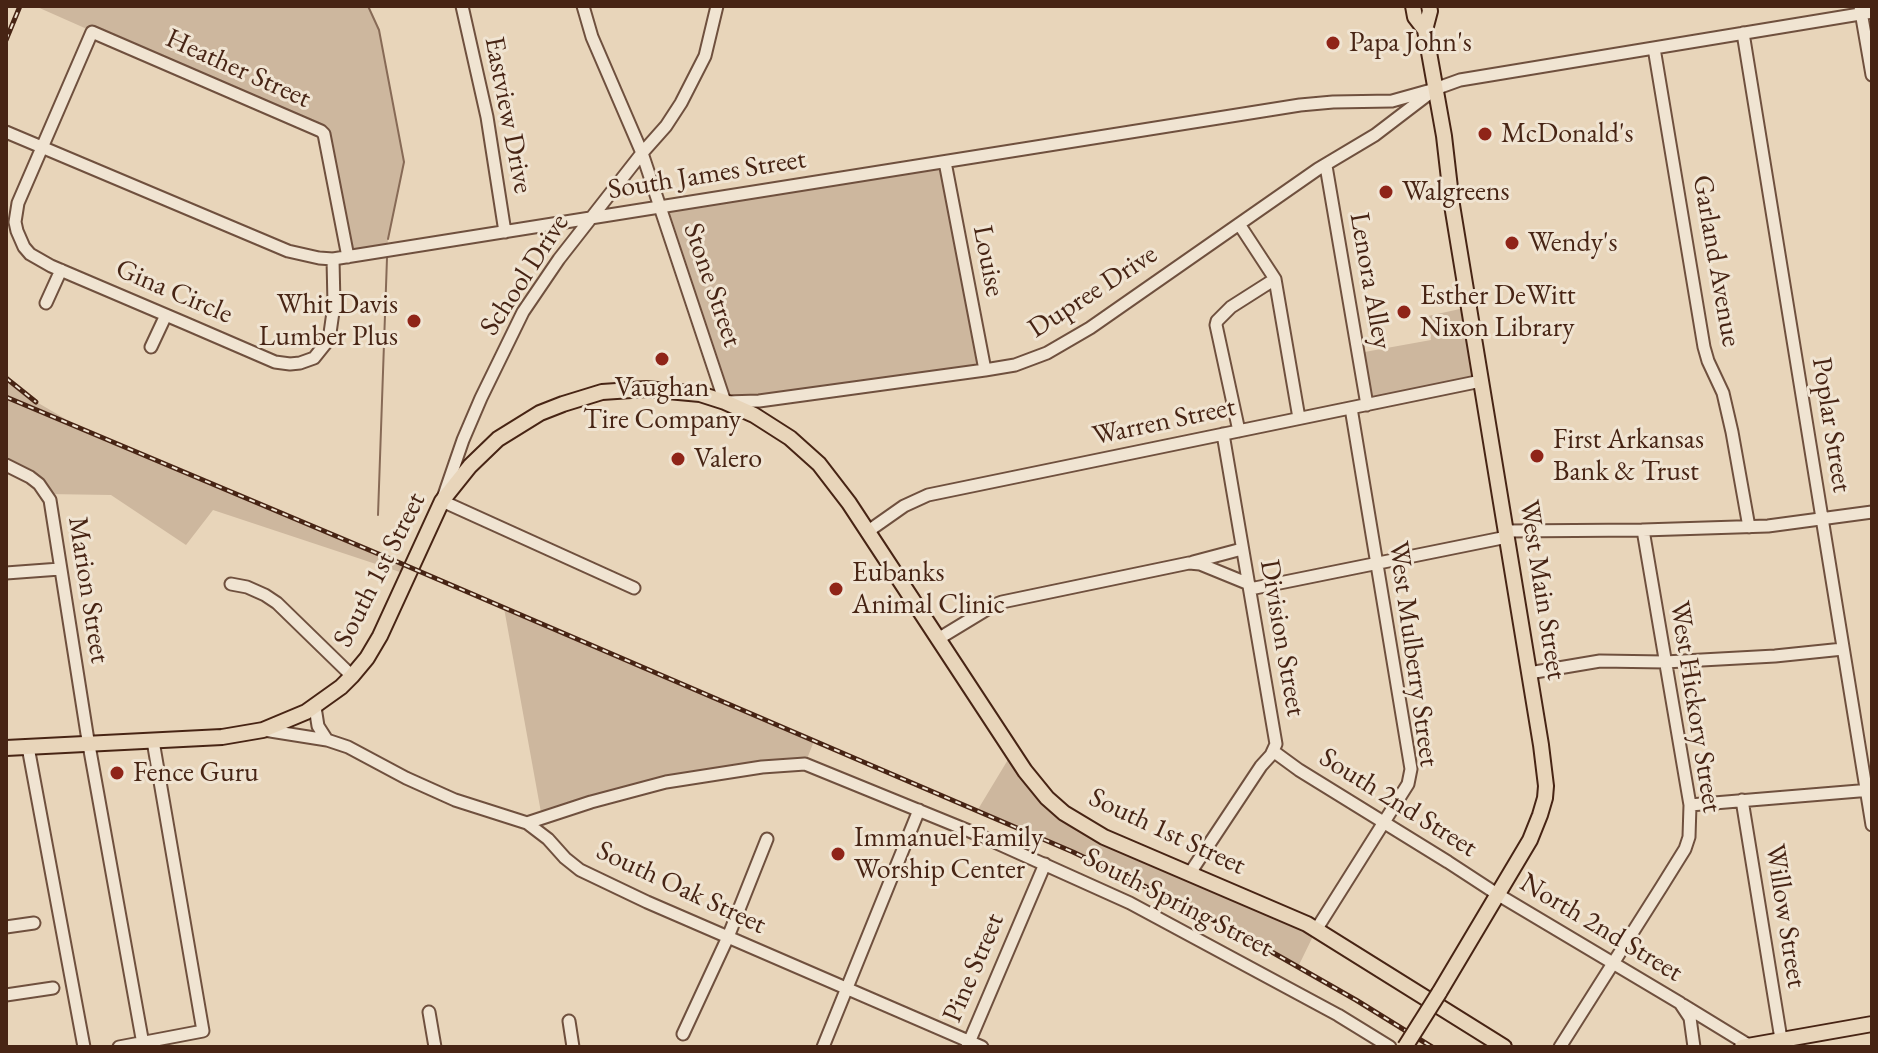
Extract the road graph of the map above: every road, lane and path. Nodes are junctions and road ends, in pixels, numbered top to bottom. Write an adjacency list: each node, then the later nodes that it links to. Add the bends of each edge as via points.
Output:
1 (462, 6): 21 (street, Eastview Drive)
2 (583, 6): 15 (street, Stone Street)
3 (717, 6): 15 (street, School Drive, via 700,67 666,126)
4 (1413, 6): 7 (main road, West Main Street)
5 (1429, 6): 7 (main road, West Main Street)
6 (1864, 11): 9 (street, South James Street); 11 (street)
7 (1425, 30): 12 (main road, West Main Street)
8 (92, 32): 14 (street, Gina Circle); 22 (street, Heather Street, via 321,131)
9 (1743, 33): 10 (street, South James Street); 40 (street, Poplar Street)
10 (1654, 48): 12 (street, South James Street, via 1460,80); 41 (street, Garland Avenue, via 1704,347 1723,393)
11 (1872, 75)
12 (1435, 89): 16 (street, South James Street, via 1392,101 1300,105); 17 (street, Dupree Drive); 30 (main road, West Main Street)
13 (6, 132): 14 (street, South James Street)
14 (44, 146): 23 (street, South James Street, via 288,251); 24 (street, Gina Circle, via 15,222 30,254)
15 (642, 153): 18 (street, Stone Street); 19 (street, School Drive)
16 (945, 162): 18 (street, South James Street); 29 (street, Louise)
17 (1326, 166): 20 (street, Dupree Drive); 32 (street, Lenora Alley)
18 (660, 206): 19 (street, South James Street); 31 (street, Stone Street)
19 (590, 219): 21 (street, South James Street); 38 (street, School Drive, via 519,319 463,440)
20 (1239, 224): 25 (street); 29 (street, Dupree Drive, via 1066,344 1031,360)
21 (505, 232): 22 (street, South James Street)
22 (348, 257): 23 (street, South James Street)
23 (333, 259): 27 (street, Gina Circle, via 330,333 321,351 308,361 275,362)
24 (61, 270): 26 (street); 27 (street, Gina Circle)
25 (1275, 279): 34 (street); 35 (street, via 1231,307 1216,325)
26 (46, 303)
27 (166, 315): 28 (street)
28 (151, 347)
29 (985, 370): 31 (street, Dupree Drive)
30 (1481, 381): 32 (street, Warren Street); 44 (main road, West Main Street)
31 (725, 402): 38 (main road, South 1st Street, via 700,394 632,389 563,404 498,439); 43 (main road, South 1st Street, via 800,445 835,483)
32 (1367, 405): 33 (street, Warren Street)
33 (1351, 408): 34 (street, Warren Street); 47 (street, West Mulberry Street)
34 (1299, 418): 35 (street, Warren Street)
35 (1239, 431): 36 (street, Warren Street)
36 (1223, 434): 43 (street, Warren Street, via 928,495); 45 (street, Division Street)
37 (6, 465): 48 (street, Marion Street, via 30,477 47,494)
38 (442, 501): 52 (street); 57 (main road, South 1st Street, via 380,636)
39 (1872, 512): 40 (street)
40 (1822, 520): 41 (street); 54 (street, Poplar Street)
41 (1749, 527): 42 (street)
42 (1643, 530): 44 (street); 55 (street, West Hickory Street)
43 (867, 532): 53 (main road, South 1st Street)
44 (1507, 534): 47 (street); 56 (main road, West Main Street)
45 (1242, 549): 46 (street); 51 (street, Division Street)
46 (1189, 563): 51 (street); 53 (street, via 1002,602)
47 (1377, 563): 51 (street); 70 (street, West Mulberry Street, via 1411,769 1408,784)
48 (60, 569): 49 (street); 62 (street, Marion Street)
49 (6, 573)
50 (231, 584): 57 (street, via 277,603)
51 (1249, 587): 65 (street, Division Street, via 1276,737)
52 (634, 588)
53 (938, 639): 75 (main road, South 1st Street, via 1047,798 1093,832)
54 (1843, 649): 55 (street); 66 (street, Poplar Street)
55 (1665, 662): 56 (street, via 1600,661); 68 (street, West Hickory Street)
56 (1529, 673): 76 (main road, West Main Street, via 1545,798 1530,840)
57 (352, 676): 58 (main road, South 1st Street)
58 (315, 707): 59 (main road, South 1st Street); 60 (street)
59 (263, 730): 60 (street, South Oak Street); 61 (main road, South 1st Street)
60 (327, 740): 71 (street, South Oak Street, via 462,803)
61 (153, 741): 62 (main road, South 1st Street); 91 (street, via 203,1031)
62 (89, 744): 63 (main road, South 1st Street); 91 (street, Marion Street)
63 (28, 747): 64 (main road, South 1st Street); 95 (street)
64 (6, 748)
65 (1273, 751): 70 (street, South 2nd Street); 75 (street, Division Street)
66 (1869, 790): 67 (street); 72 (street, Poplar Street)
67 (1742, 800): 68 (street); 90 (street, Willow Street)
68 (1690, 805): 81 (street, West Hickory Street, via 1685,849)
69 (919, 810): 71 (street, South Spring Street, via 805,764 666,782); 74 (street, South Spring Street); 83 (street)
70 (1384, 822): 76 (street, South 2nd Street); 79 (street, West Mulberry Street)
71 (527, 823): 80 (street, South Oak Street, via 580,870)
72 (1872, 825)
73 (767, 839): 80 (street)
74 (1045, 864): 92 (street, Pine Street); 93 (street, South Spring Street, via 1183,930)
75 (1190, 873): 79 (main road, South 1st Street)
76 (1497, 894): 81 (street, North 2nd Street); 101 (main road, West Main Street, bridge)
77 (34, 923): 78 (street)
78 (6, 927)
79 (1316, 930): 102 (main road, South 1st Street)
80 (728, 937): 83 (street, South Oak Street); 89 (street)
81 (1614, 963): 85 (street, North 2nd Street); 103 (street, West Hickory Street)
82 (53, 988): 84 (street)
83 (848, 989): 92 (street, South Oak Street); 99 (street)
84 (6, 995)
85 (1680, 1003): 94 (street); 104 (street, North 2nd Street, via 1690,1018)
86 (429, 1012): 97 (street)
87 (569, 1021): 98 (street)
88 (1872, 1024): 90 (main road)
89 (683, 1034)
90 (1781, 1039): 94 (main road)
91 (143, 1044): 96 (street)
92 (968, 1044): 100 (street, South Oak Street)
93 (1388, 1046)
94 (1746, 1046)
95 (84, 1047)
96 (119, 1047)
97 (435, 1047)
98 (573, 1047)
99 (823, 1047)
100 (982, 1047)
101 (1405, 1047)
102 (1504, 1047)
103 (1560, 1047)
104 (1694, 1047)

